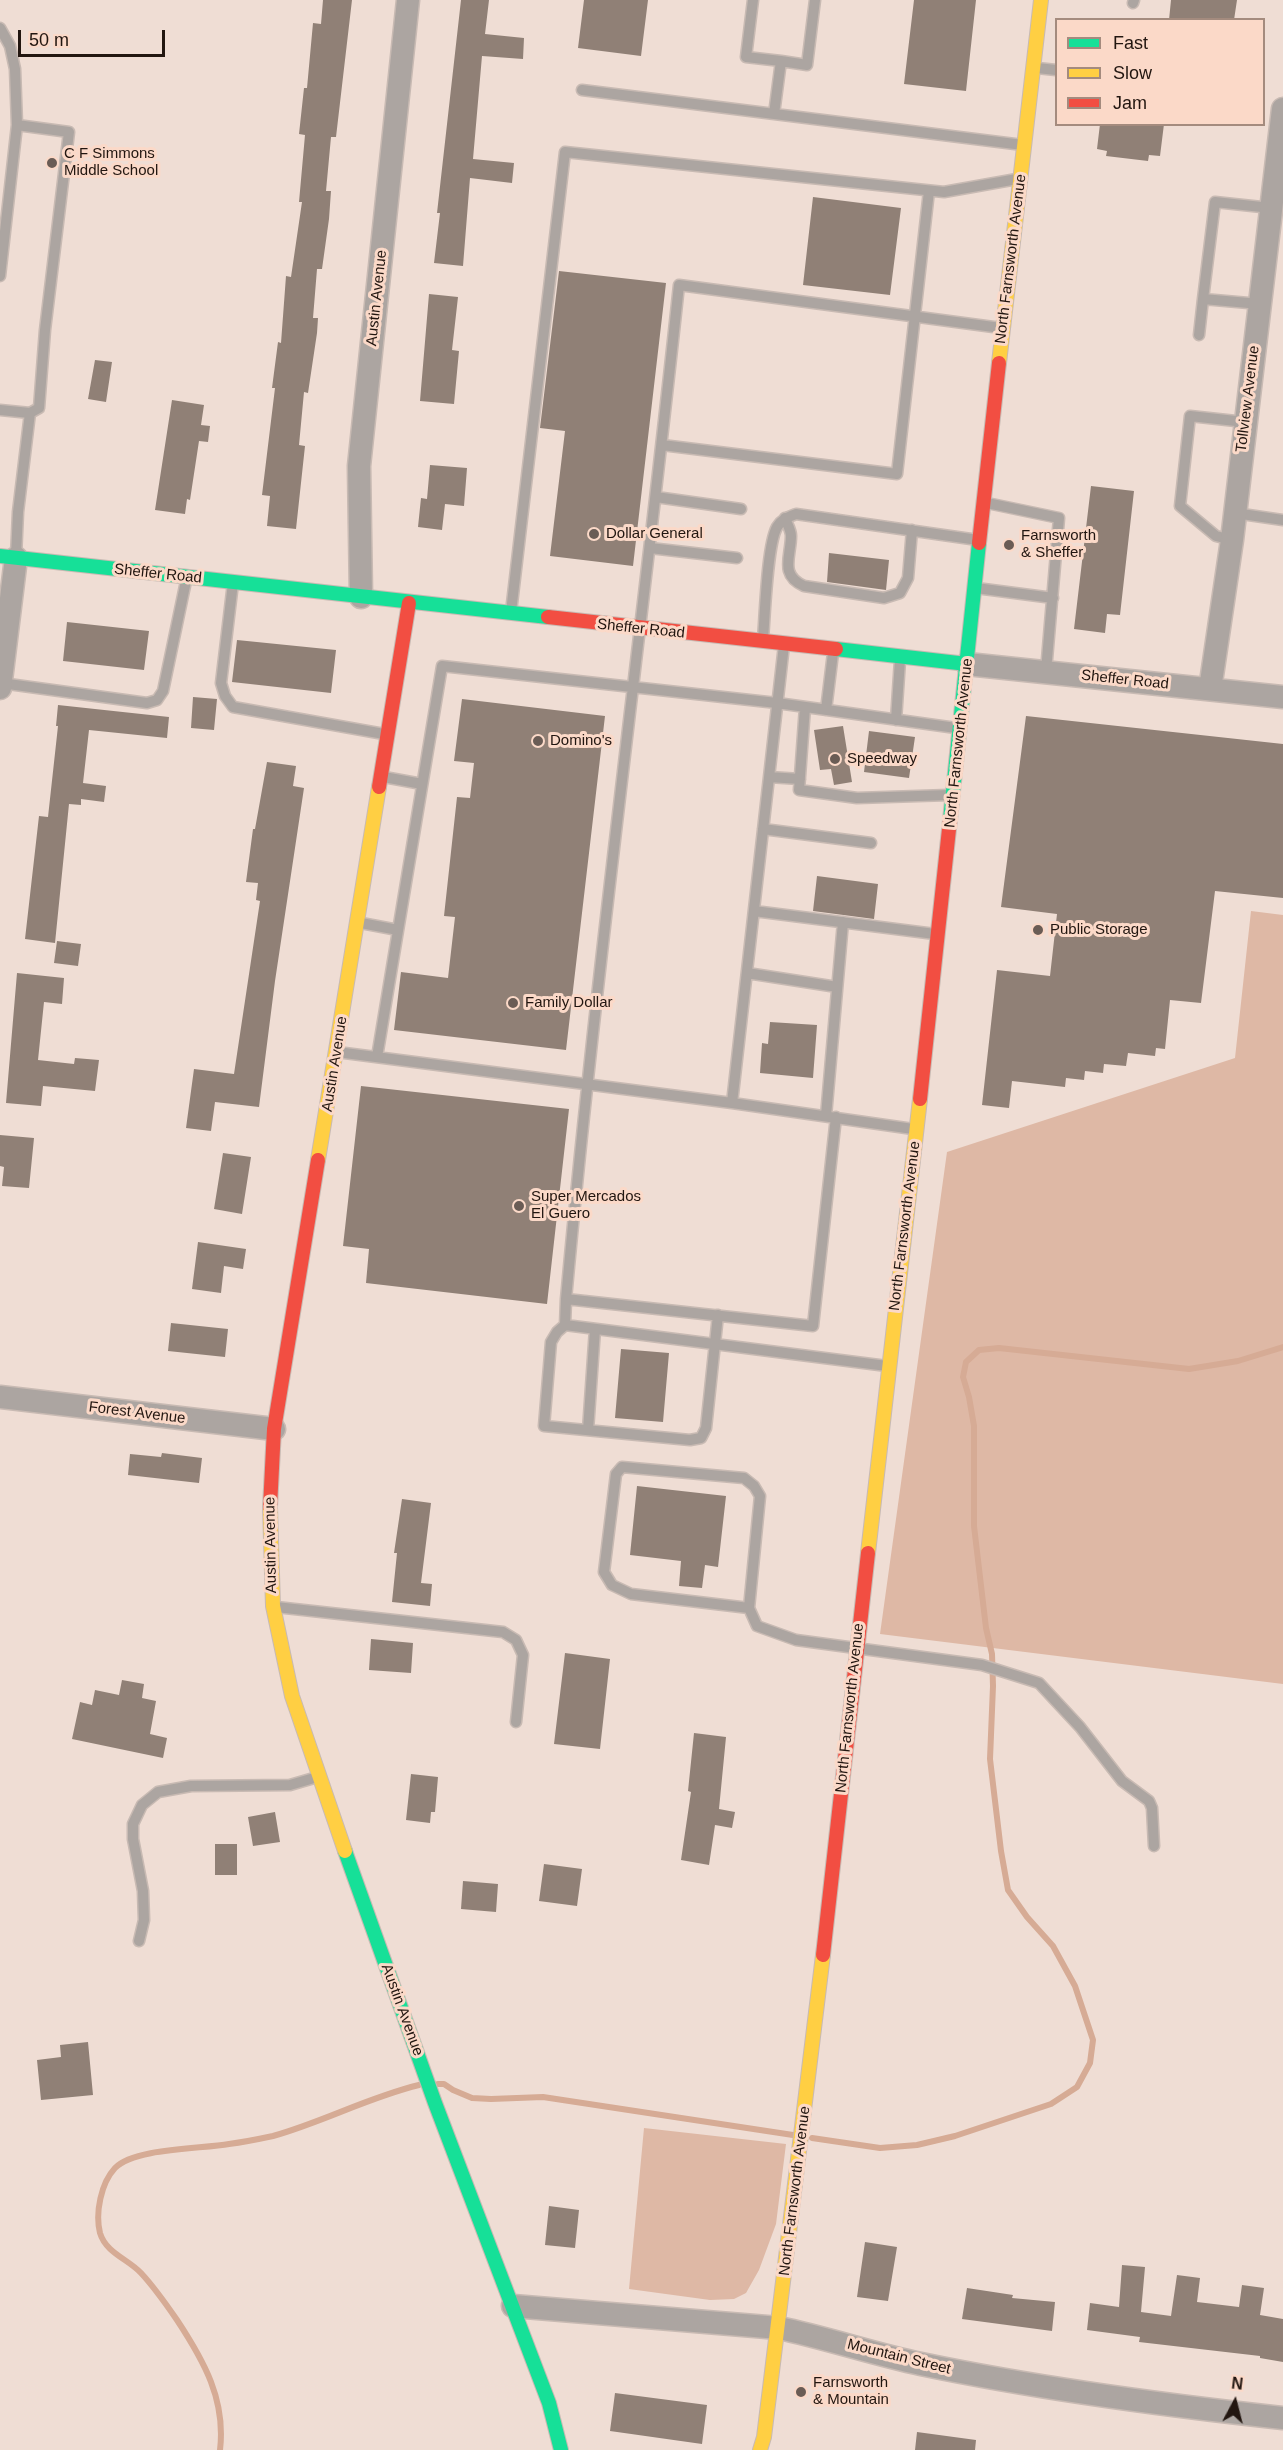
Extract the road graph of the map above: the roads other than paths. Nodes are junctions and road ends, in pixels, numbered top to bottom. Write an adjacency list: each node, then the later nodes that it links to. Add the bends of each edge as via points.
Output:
1 (408, 0): 43 (street, Austin Avenue, via 359,466)
2 (753, 0): 6 (lane, via 746,57)
3 (815, 0): 6 (lane, via 807,65)
4 (1041, 0): 7 (street, North Farnsworth Avenue)
5 (0, 28): 12 (lane, via 10,46 15,69)
6 (781, 61): 11 (lane)
7 (1034, 68): 8 (lane); 13 (street, North Farnsworth Avenue)
8 (1055, 70)
9 (582, 90): 11 (lane)
10 (1283, 109): 14 (street, Tollview Avenue)
11 (774, 114): 13 (lane)
12 (16, 125): 18 (lane); 25 (lane, via 69,132 39,408)
13 (1024, 145): 15 (street, North Farnsworth Avenue)
14 (1279, 175): 17 (street, Tollview Avenue)
15 (1020, 178): 16 (lane, via 944,192); 22 (street, North Farnsworth Avenue)
16 (928, 191): 21 (lane); 46 (lane, via 565,152)
17 (1271, 208): 19 (lane, via 1215,201); 20 (street, Tollview Avenue)
18 (0, 276)
19 (1203, 298): 20 (lane); 23 (lane)
20 (1260, 304): 26 (street, Tollview Avenue)
21 (914, 317): 22 (lane); 27 (lane, via 897,474); 27 (lane, via 679,285)
22 (1003, 328): 29 (street, North Farnsworth Avenue)
23 (1199, 335)
24 (0, 410): 25 (lane)
25 (30, 413): 38 (lane, via 18,512)
26 (1245, 422): 31 (street, Tollview Avenue); 36 (lane, via 1190,416 1180,506 1216,536)
27 (662, 445): 28 (lane)
28 (656, 497): 30 (lane); 37 (lane)
29 (984, 502): 35 (street, North Farnsworth Avenue); 44 (lane, via 1059,518)
30 (741, 509)
31 (1235, 513): 33 (lane); 36 (street, Tollview Avenue)
32 (784, 518): 34 (lane, via 796,514); 34 (lane, via 791,535 787,556 790,574 796,582 884,598 900,593 908,578); 48 (lane, via 771,544)
33 (1283, 520)
34 (912, 530): 35 (lane)
35 (980, 540): 42 (street, North Farnsworth Avenue)
36 (1232, 540): 57 (street, Tollview Avenue)
37 (650, 548): 39 (lane); 47 (lane)
38 (8, 557): 40 (street, Sheffer Road); 54 (street)
39 (737, 558)
40 (187, 578): 41 (street, Sheffer Road); 54 (lane, via 163,691 157,700 147,703)
41 (233, 583): 43 (street, Sheffer Road); 64 (lane, via 221,683 233,707)
42 (975, 588): 44 (lane); 52 (street, North Farnsworth Avenue)
43 (361, 597): 45 (street, Sheffer Road)
44 (1053, 598): 53 (lane)
45 (409, 603): 46 (street, Sheffer Road); 64 (street, Austin Avenue)
46 (511, 614): 47 (street, Sheffer Road)
47 (641, 629): 48 (street, Sheffer Road); 56 (lane)
48 (763, 642): 49 (street, Sheffer Road)
49 (784, 644): 50 (street, Sheffer Road); 59 (lane)
50 (833, 650): 51 (street, Sheffer Road); 61 (lane)
51 (900, 657): 52 (street, Sheffer Road); 62 (lane)
52 (967, 664): 53 (street, Sheffer Road); 63 (street, North Farnsworth Avenue)
53 (1046, 671): 57 (street, Sheffer Road)
54 (1, 683): 55 (street)
55 (0, 688)
56 (634, 689): 59 (lane); 68 (lane, via 442,666); 81 (lane)
57 (1210, 689): 58 (street, Sheffer Road)
58 (1283, 697)
59 (777, 703): 60 (lane); 66 (lane)
60 (805, 707): 61 (lane); 67 (lane)
61 (826, 710): 62 (lane)
62 (896, 720): 63 (lane)
63 (960, 729): 69 (street, North Farnsworth Avenue)
64 (388, 734): 65 (street, Austin Avenue)
65 (381, 776): 68 (lane); 73 (street, Austin Avenue)
66 (769, 777): 67 (lane); 70 (lane)
67 (800, 779): 69 (lane, via 799,790 856,798)
68 (422, 784): 75 (lane)
69 (953, 795): 76 (street, North Farnsworth Avenue)
70 (763, 829): 71 (lane); 72 (lane)
71 (871, 843)
72 (754, 911): 74 (lane); 77 (lane)
73 (357, 922): 75 (lane); 79 (street, Austin Avenue)
74 (843, 922): 76 (lane); 78 (lane)
75 (398, 930): 80 (lane)
76 (939, 935): 84 (street, North Farnsworth Avenue)
77 (747, 973): 78 (lane); 82 (lane)
78 (837, 987): 83 (lane)
79 (337, 1052): 80 (lane); 92 (street, Austin Avenue)
80 (377, 1057): 81 (lane)
81 (586, 1084): 82 (lane); 85 (lane)
82 (732, 1103): 83 (lane)
83 (831, 1117): 84 (lane); 86 (lane, via 813,1326)
84 (917, 1129): 90 (street, North Farnsworth Avenue)
85 (566, 1299): 86 (lane); 87 (lane)
86 (718, 1315): 89 (lane)
87 (565, 1325): 88 (lane); 93 (lane, via 551,1342 544,1426)
88 (595, 1329): 89 (lane); 93 (lane)
89 (714, 1344): 90 (lane); 93 (lane, via 706,1428 700,1438)
90 (888, 1366): 96 (street, North Farnsworth Avenue)
91 (0, 1397): 92 (street, Forest Avenue)
92 (274, 1429): 94 (street, Austin Avenue, via 270,1499)
93 (588, 1430)
94 (273, 1606): 97 (lane, via 503,1632 516,1640 523,1655); 98 (street, Austin Avenue, via 292,1696)
95 (749, 1608): 95 (lane, via 760,1496 754,1486 744,1478 622,1467 616,1474 604,1572 612,1585 631,1594); 96 (lane, via 757,1626 796,1640)
96 (856, 1648): 99 (lane, via 982,1665 1040,1683 1122,1780 1149,1801); 102 (street, North Farnsworth Avenue)
97 (516, 1722)
98 (318, 1777): 100 (lane, via 290,1785 191,1786 158,1792 142,1805 133,1824 143,1891 144,1920); 101 (street, Austin Avenue)
99 (1154, 1846)
100 (139, 1941)
101 (513, 2306): 102 (street, Mountain Street); 104 (street, Austin Avenue, via 549,2403)
102 (779, 2328): 103 (street, Mountain Street, via 962,2372 1152,2404); 105 (street, North Farnsworth Avenue)
103 (1283, 2418)
104 (561, 2450)
105 (760, 2450)

